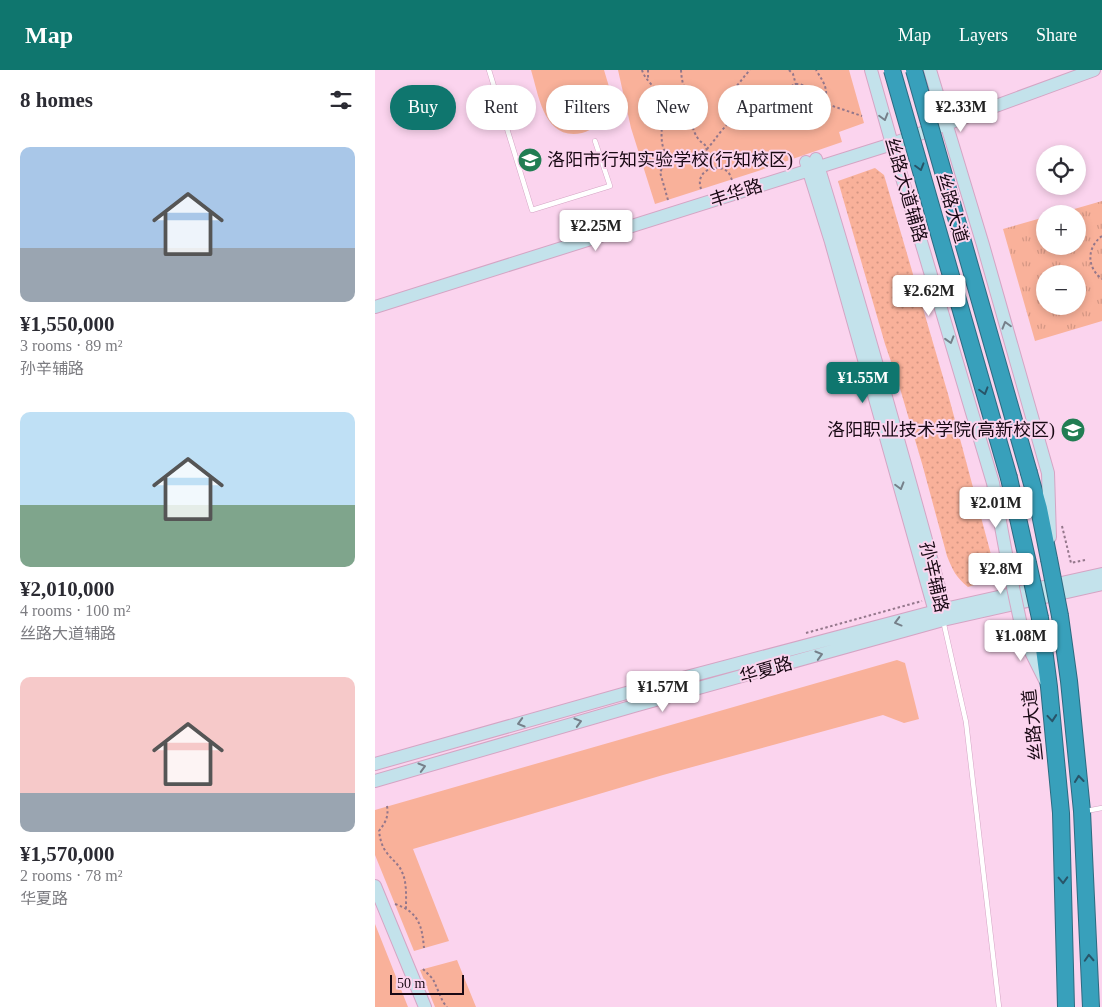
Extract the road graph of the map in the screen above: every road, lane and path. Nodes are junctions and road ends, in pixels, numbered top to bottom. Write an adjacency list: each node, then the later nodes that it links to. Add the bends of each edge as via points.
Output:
1 (489, 70): 25 (lane, via 532,210 610,186)
2 (643, 70): 14 (path, via 643,75)
3 (648, 70): 14 (path)
4 (681, 70): 15 (path)
5 (749, 70): 16 (path)
6 (789, 70): 17 (path)
7 (816, 70): 18 (path)
8 (871, 70): 24 (street, 丝路大道辅路, one-way to 24)
9 (892, 70): 40 (highway, 丝路大道, one-way to 40, bridge, via 1009,478)
10 (914, 70): 38 (highway, 丝路大道, bridge, via 1029,473)
11 (930, 70): 21 (street)
12 (1073, 70): 21 (street, 丰华路)
13 (1094, 70): 21 (street, 丰华路)
14 (649, 80): 27 (path, via 660,97 663,149)
15 (682, 85)
16 (737, 85)
17 (796, 85)
18 (825, 85)
19 (831, 106): 20 (path)
20 (862, 116)
21 (945, 120): 24 (street, 丰华路); 38 (street, one-way to 21, via 1048,473)
22 (694, 130): 26 (path)
23 (722, 130): 26 (path)
24 (891, 140): 28 (street, 丰华路); 37 (street, 丝路大道辅路, one-way to 37)
25 (595, 141)
26 (706, 149): 27 (path, via 693,158); 29 (path)
27 (670, 156): 32 (path, via 660,172)
28 (812, 165): 35 (street, 丰华路); 36 (street, 丰华路); 44 (street, 孙辛辅路, via 841,239 915,502)
29 (712, 168): 30 (path, via 722,168); 31 (path, via 701,177)
30 (732, 180)
31 (701, 189)
32 (668, 200)
33 (1102, 236): 34 (path, via 1090,253 1092,269)
34 (1102, 279)
35 (375, 300)
36 (375, 307)
37 (993, 482): 40 (street, 丝路大道辅路); 45 (street, 丝路大道辅路, bridge, via 1021,625)
38 (1049, 559): 50 (highway, 丝路大道, one-way to 38, bridge, via 1069,681)
39 (1085, 560): 41 (path)
40 (1028, 563): 45 (highway, 丝路大道, bridge, via 1040,618)
41 (1071, 563)
42 (1102, 574): 44 (street, 华夏路)
43 (1102, 584): 44 (street, 华夏路)
44 (941, 614): 46 (street, 华夏路, one-way to 46, via 630,692); 47 (street, 华夏路, one-way to 44); 60 (lane, via 966,722)
45 (1049, 687): 61 (highway, 丝路大道, one-way to 61, via 1061,813)
46 (375, 764)
47 (375, 781)
48 (387, 806): 51 (path, via 388,815)
49 (1102, 808): 50 (lane)
50 (1082, 812): 62 (highway, 丝路大道, one-way to 50)
51 (379, 831): 52 (path); 55 (path, via 386,852 403,873)
52 (375, 832)
53 (375, 886): 54 (street)
54 (385, 907): 55 (path); 58 (street)
55 (406, 908): 56 (path, via 415,916 421,929)
56 (424, 948)
57 (423, 969): 59 (path, via 433,979)
58 (425, 1007)
59 (447, 1007)
60 (999, 1007)
61 (1066, 1007)
62 (1091, 1007)

